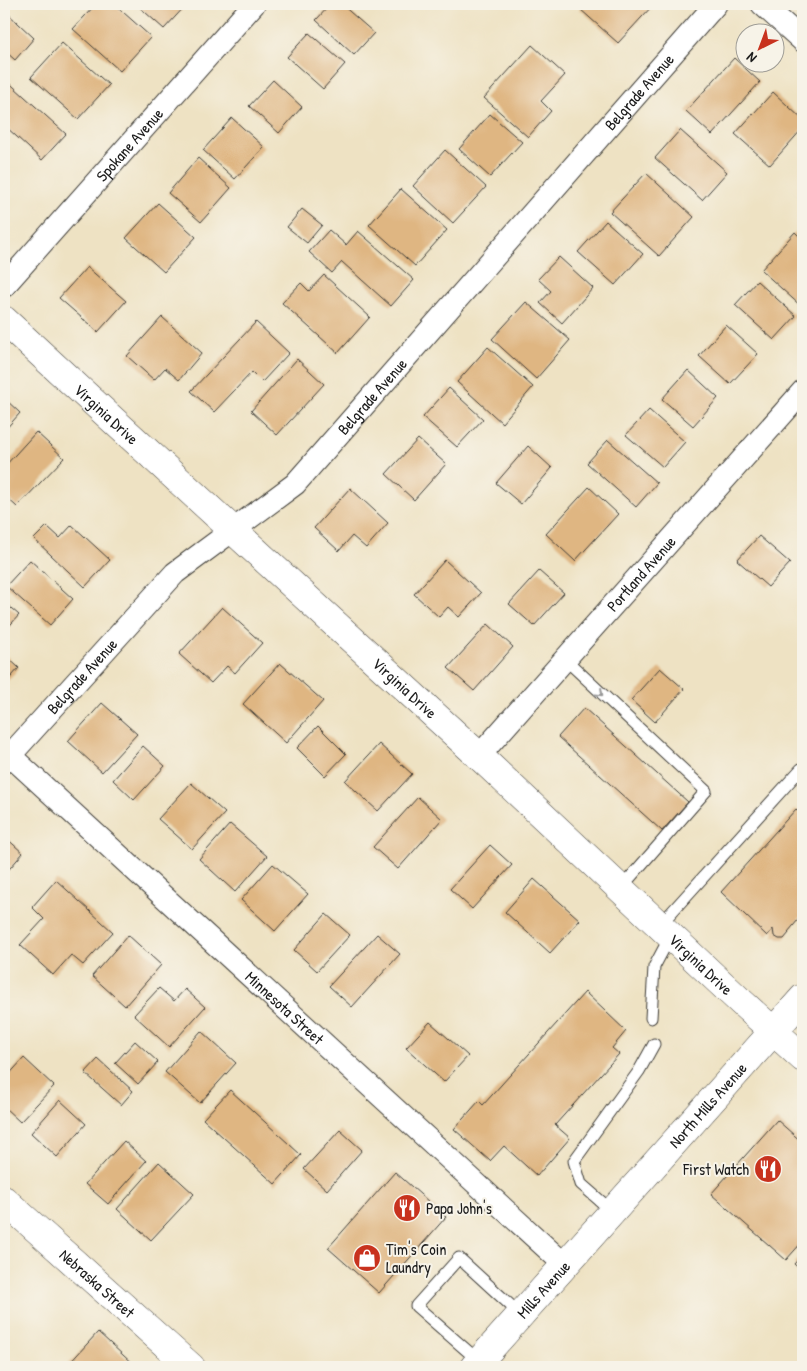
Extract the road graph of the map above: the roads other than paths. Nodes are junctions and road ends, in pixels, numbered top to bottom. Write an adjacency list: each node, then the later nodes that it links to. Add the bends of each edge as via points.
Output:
1 (254, 4): 5 (street, Spokane Avenue)
2 (716, 4): 8 (street, Belgrade Avenue, via 295,484)
3 (762, 4): 4 (street)
4 (803, 41)
5 (4, 286)
6 (4, 320): 8 (street, Virginia Drive)
7 (803, 391): 9 (street, Portland Avenue)
8 (233, 529): 10 (street, Belgrade Avenue, via 175,573); 11 (street, Virginia Drive)
9 (565, 659): 11 (street, Portland Avenue); 13 (lane, one-way to 13, via 706,791)
10 (6, 756): 22 (street, Minnesota Street)
11 (479, 756): 13 (street, Virginia Drive)
12 (803, 771): 14 (lane)
13 (621, 888): 14 (street, Virginia Drive)
14 (666, 930): 16 (lane, via 654,967); 17 (street, Virginia Drive)
15 (803, 998): 17 (street, North Mills Avenue)
16 (651, 1018)
17 (774, 1032): 19 (street, Virginia Drive); 21 (street, North Mills Avenue)
18 (654, 1044): 21 (lane, via 639,1072 574,1161 581,1184)
19 (803, 1058)
20 (4, 1200): 25 (street, Nebraska Street)
21 (612, 1212): 22 (street, Mills Avenue)
22 (565, 1266): 23 (street, Mills Avenue)
23 (521, 1314): 24 (street, Mills Avenue); 24 (lane, via 459,1258 416,1306)
24 (476, 1364)
25 (191, 1367)

